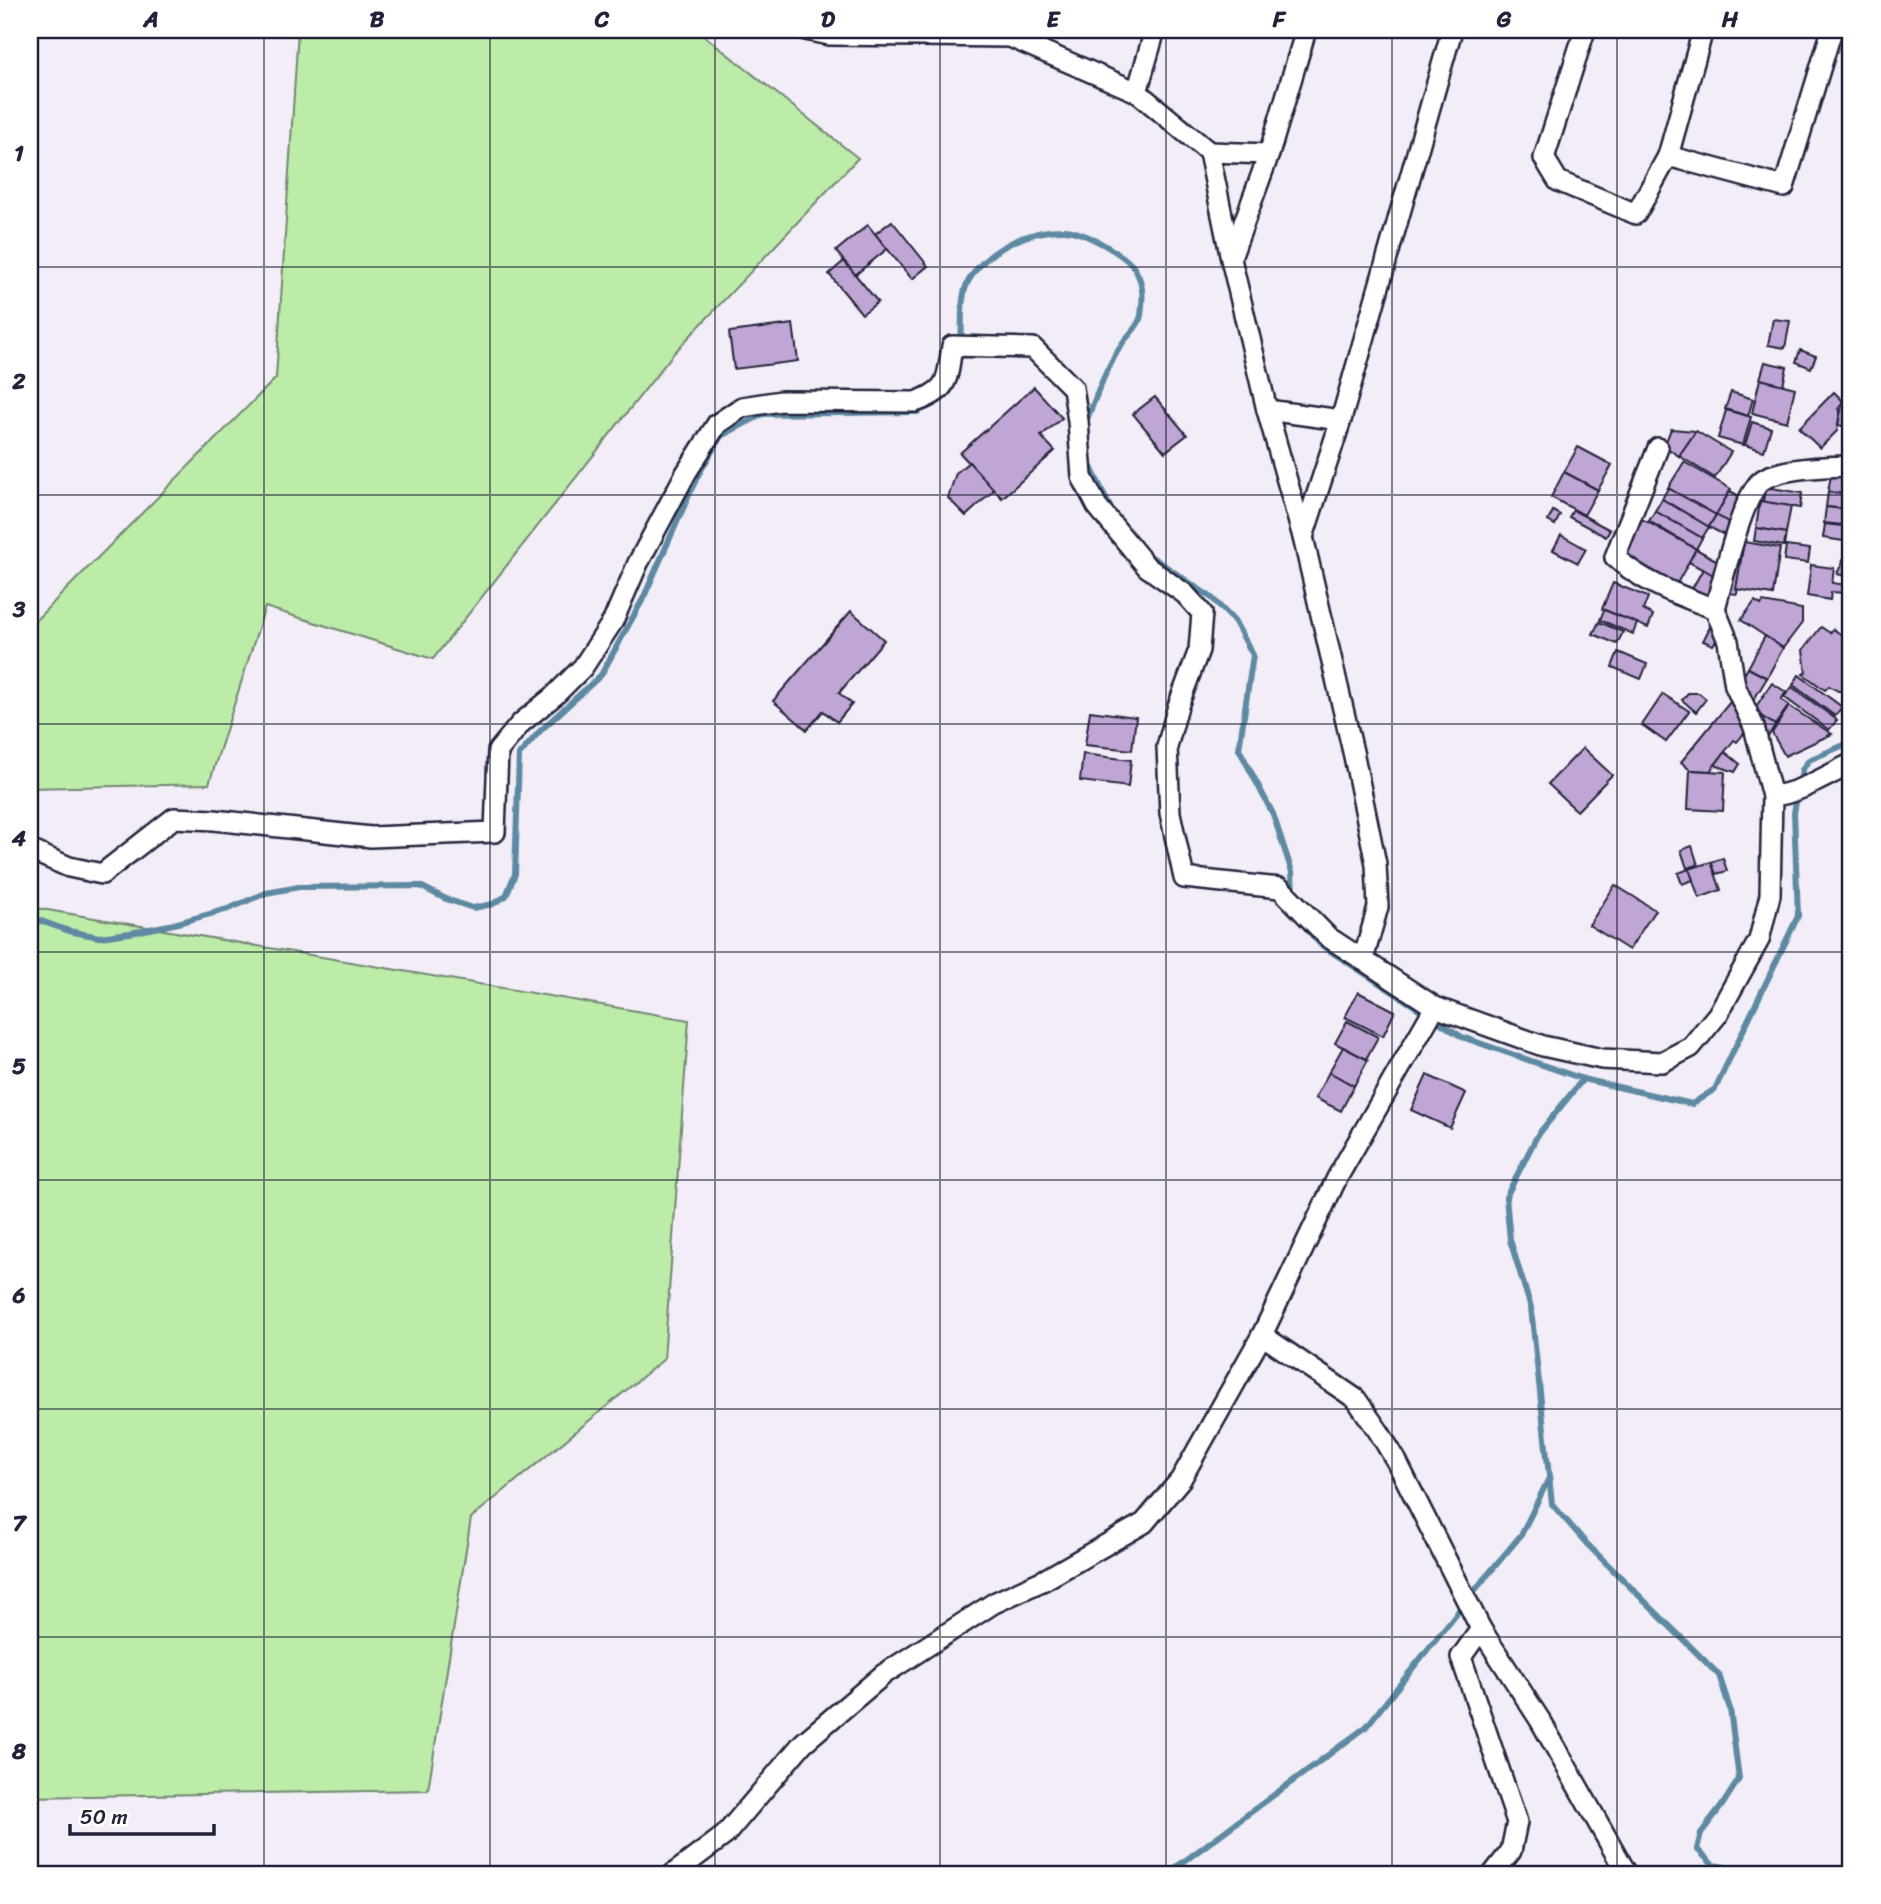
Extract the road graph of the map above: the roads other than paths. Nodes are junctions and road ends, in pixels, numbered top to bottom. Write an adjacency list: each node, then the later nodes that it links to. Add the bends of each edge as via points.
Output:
1 (806, 30): 8 (street, via 829,35)
2 (1155, 30): 9 (street)
3 (1306, 30): 11 (street)
4 (1452, 30): 15 (street)
5 (1585, 30): 12 (street, via 1544,159 1558,181 1636,214)
6 (1703, 30): 12 (street)
7 (1832, 30): 12 (street, via 1784,187)
8 (1011, 34): 9 (street)
9 (1137, 92): 10 (street)
10 (1209, 152): 11 (street); 13 (street)
11 (1269, 154): 13 (street)
12 (1668, 156)
13 (1231, 259): 14 (street)
14 (1267, 410): 15 (street); 18 (street)
15 (1341, 420): 18 (street)
16 (1658, 448): 19 (street, via 1615,557 1628,570)
17 (1851, 466): 19 (street, via 1787,471 1761,481 1748,501)
18 (1303, 537): 23 (street, via 1376,864 1378,907)
19 (1715, 609): 21 (street, via 1728,641 1735,686)
20 (1851, 764): 21 (street)
21 (1777, 795): 24 (street, via 1770,895 1759,940 1718,1014 1691,1047 1662,1062 1602,1059 1543,1046)
22 (30, 850): 23 (street, via 69,867 102,874 174,818 371,837 495,832 498,751 521,723 583,667 613,621 650,541 717,424 742,407 781,401 915,402 935,396 947,379 952,346 1033,348 1073,388 1082,477 1097,506 1147,567 1185,594 1202,613 1199,650 1167,747 1170,813 1184,878 1280,888 1328,937)
23 (1363, 960): 24 (street)
24 (1435, 1007): 25 (street, via 1337,1178)
25 (1262, 1335): 26 (street, via 1356,1399 1397,1462); 27 (street, via 1181,1479 1144,1523 994,1603 884,1674 803,1743 725,1835)
26 (1481, 1629): 28 (street, via 1461,1657 1517,1822 1511,1851); 29 (street, via 1540,1720)
27 (673, 1874)
28 (1493, 1874)
29 (1627, 1874)

